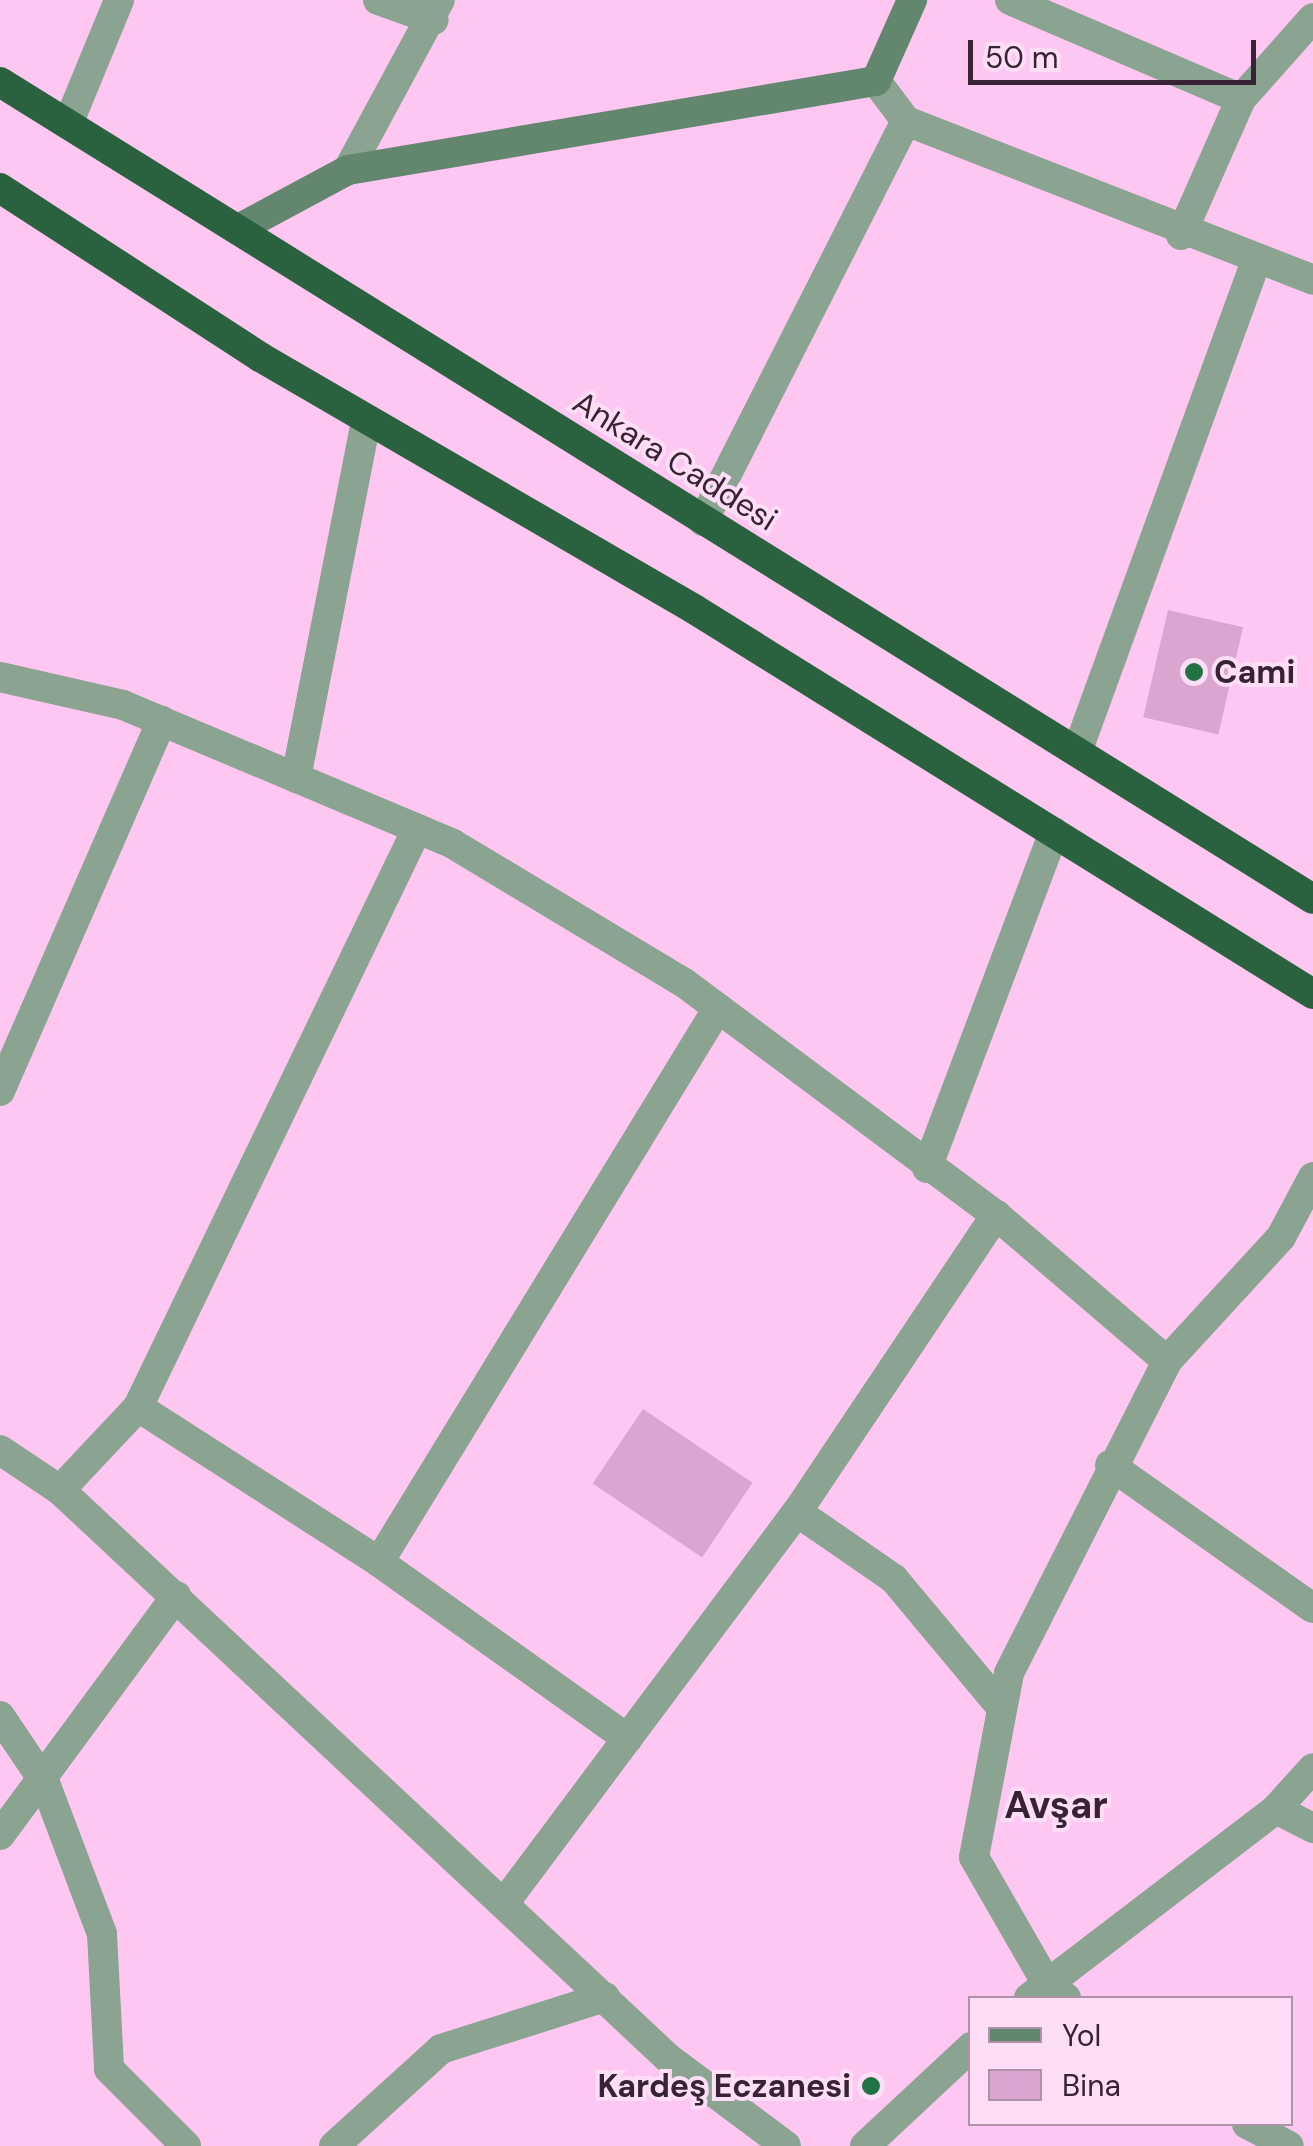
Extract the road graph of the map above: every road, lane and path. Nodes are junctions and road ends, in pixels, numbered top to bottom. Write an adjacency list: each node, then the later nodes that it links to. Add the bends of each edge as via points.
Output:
1 (119, 0): 11 (street)
2 (378, 0): 5 (street)
3 (912, 0): 7 (street)
4 (1010, 0): 9 (street)
5 (437, 10): 12 (street)
6 (1313, 18): 9 (street)
7 (876, 80): 10 (street); 12 (street)
8 (0, 82): 11 (highway, Ankara Caddesi)
9 (1241, 99): 15 (street)
10 (906, 121): 15 (street); 19 (street)
11 (68, 124): 14 (highway, Ankara Caddesi)
12 (348, 170): 14 (street)
13 (0, 188): 18 (highway)
14 (242, 227): 19 (highway, Ankara Caddesi)
15 (1181, 235): 16 (street)
16 (1256, 261): 17 (street); 22 (street)
17 (1313, 280)
18 (366, 421): 23 (street); 25 (highway)
19 (703, 521): 22 (highway, Ankara Caddesi)
20 (0, 677): 21 (street)
21 (162, 721): 23 (street); 29 (street)
22 (1077, 752): 26 (highway, Ankara Caddesi)
23 (296, 778): 24 (street)
24 (417, 829): 28 (street); 34 (street)
25 (1054, 832): 27 (highway); 30 (street)
26 (1313, 899)
27 (1313, 994)
28 (718, 1008): 30 (street); 39 (street)
29 (0, 1091)
30 (927, 1168): 32 (street)
31 (1313, 1177): 33 (street, via 1281,1237)
32 (996, 1215): 33 (street); 38 (street)
33 (1167, 1360): 36 (street)
34 (138, 1407): 37 (street); 39 (street)
35 (0, 1450): 37 (street)
36 (1110, 1465): 41 (street); 42 (street, via 1009,1673)
37 (60, 1490): 40 (street)
38 (798, 1512): 42 (street, via 894,1579); 44 (street)
39 (379, 1562): 44 (street)
40 (176, 1596): 46 (street); 50 (street)
41 (1313, 1608)
42 (1002, 1708): 51 (street, via 974,1856)
43 (0, 1716): 46 (street)
44 (628, 1739): 50 (street)
45 (1313, 1768): 47 (street)
46 (45, 1783): 49 (street); 55 (street, via 102,1934 109,2069)
47 (1276, 1809): 48 (street); 51 (street)
48 (1313, 1828)
49 (0, 1835)
50 (506, 1902): 52 (street)
51 (1047, 1994)
52 (604, 1997): 56 (street, via 441,2049); 57 (street)
53 (968, 2049): 58 (street)
54 (1250, 2126): 59 (street)
55 (186, 2146)
56 (334, 2146)
57 (786, 2146)
58 (865, 2146)
59 (1289, 2146)

